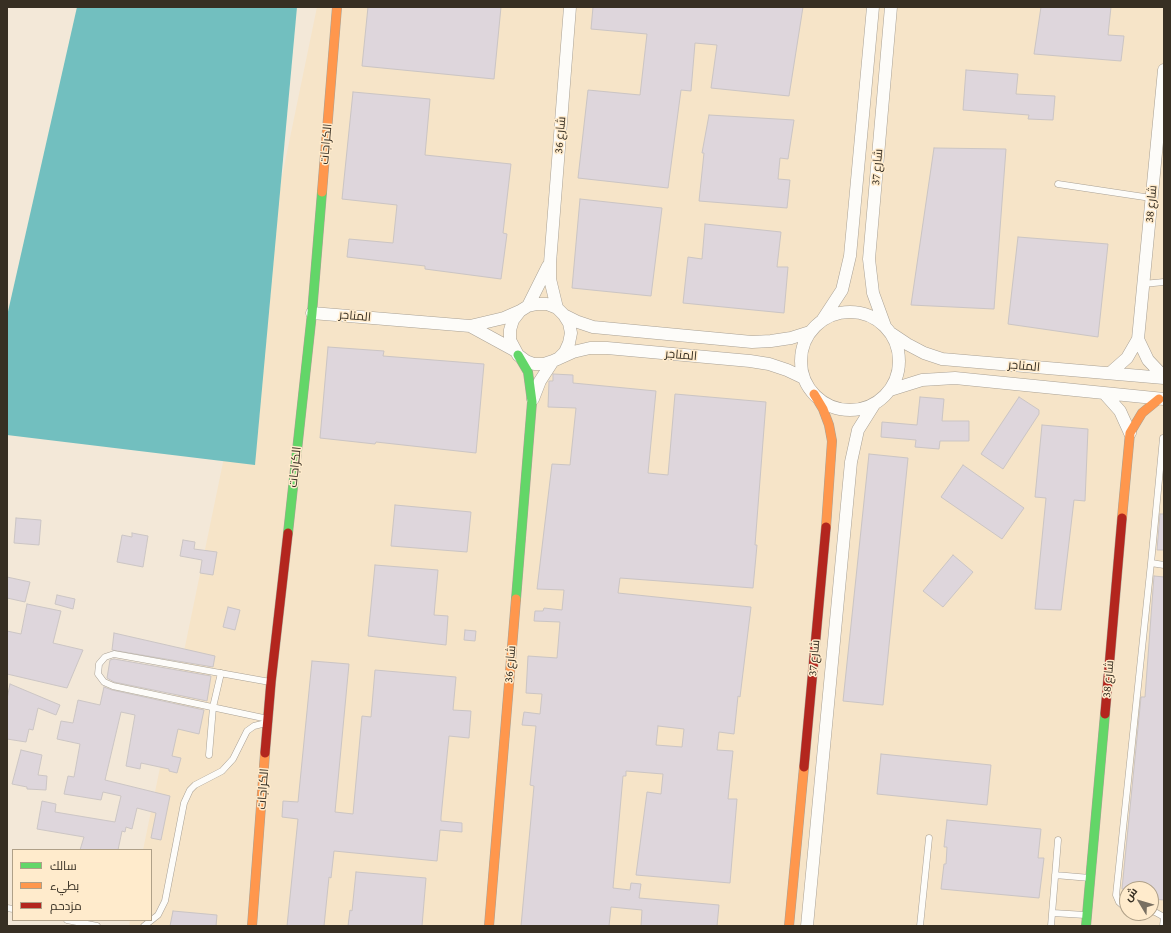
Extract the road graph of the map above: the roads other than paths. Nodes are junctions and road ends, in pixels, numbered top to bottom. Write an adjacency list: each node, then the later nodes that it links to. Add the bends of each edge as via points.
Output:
1 (337, 7): 13 (street, الكراجات)
2 (570, 7): 8 (street, شارع 36)
3 (873, 7): 14 (street, شارع 37, via 850,256 842,290)
4 (891, 7): 16 (street, شارع 37, via 869,259 873,293)
5 (1164, 70): 7 (street, شارع 38)
6 (1058, 184): 7 (lane)
7 (1151, 198): 10 (street, شارع 38)
8 (550, 264): 11 (street, شارع 36); 12 (street, شارع 36, via 550,279)
9 (1164, 282): 10 (lane)
10 (1143, 284): 18 (street, شارع 38)
11 (524, 309): 12 (street, via 547,304); 15 (street, المناجر); 19 (street, via 513,320 510,330 510,340)
12 (560, 311): 17 (street, المناجر, via 578,322 593,327 752,342 784,339); 20 (street, via 569,323 570,338 565,352)
13 (312, 313): 15 (street, المناجر); 35 (street, الكراجات)
14 (823, 319): 16 (street, via 851,311 869,315); 17 (street)
15 (470, 326): 19 (street, المناجر)
16 (888, 329): 21 (street, المناجر, via 907,344 942,359); 24 (street, via 896,342 899,361 898,372)
17 (810, 332): 23 (street, via 802,350 801,369)
18 (1138, 339): 21 (street, شارع 38, via 1127,358); 22 (street, via 1148,360)
19 (516, 352): 20 (street, via 534,364); 28 (street, شارع 36, via 528,372)
20 (555, 360): 23 (street, المناجر, via 590,348 607,348 750,361 775,366); 28 (street, شارع 36, via 540,381)
21 (1110, 373): 22 (street, المناجر)
22 (1164, 377)
23 (804, 378): 26 (street)
24 (890, 390): 25 (street, المناجر, via 922,380 955,378); 29 (street)
25 (1104, 393): 27 (street, المناجر); 30 (street, شارع 38, via 1120,411)
26 (814, 394): 29 (street, via 829,405 843,409 857,410); 52 (street, شارع 37, via 829,424 832,458)
27 (1161, 399): 30 (street, شارع 38, via 1142,413)
28 (532, 402): 51 (street, شارع 36)
29 (875, 403): 53 (street, شارع 37, via 858,430 851,462)
30 (1130, 433): 42 (street, شارع 38)
31 (1163, 438): 32 (lane)
32 (1151, 563): 33 (lane); 43 (lane, via 1116,895)
33 (1164, 565)
34 (221, 673): 35 (lane); 36 (lane); 36 (lane, via 114,654 105,657 99,664 98,674 104,682 112,686)
35 (271, 682): 37 (street, الكراجات)
36 (213, 707): 37 (lane); 38 (lane)
37 (268, 721): 47 (lane, via 250,728 228,766 195,784 190,790 184,803 165,901 158,915); 50 (street, الكراجات)
38 (209, 755)
39 (929, 838): 54 (lane)
40 (1058, 840): 41 (lane)
41 (1055, 875): 42 (lane); 44 (lane)
42 (1090, 878): 45 (street, شارع 38)
43 (1119, 902)
44 (1053, 913): 45 (lane); 55 (lane)
45 (1086, 915): 56 (street, شارع 38)
46 (1159, 915): 57 (lane, via 1164,917)
47 (152, 920)
48 (72, 921): 49 (lane)
49 (97, 926)
50 (252, 926)
51 (489, 926)
52 (789, 926)
53 (807, 926)
54 (920, 926)
55 (1052, 926)
56 (1086, 926)
57 (1163, 926)

